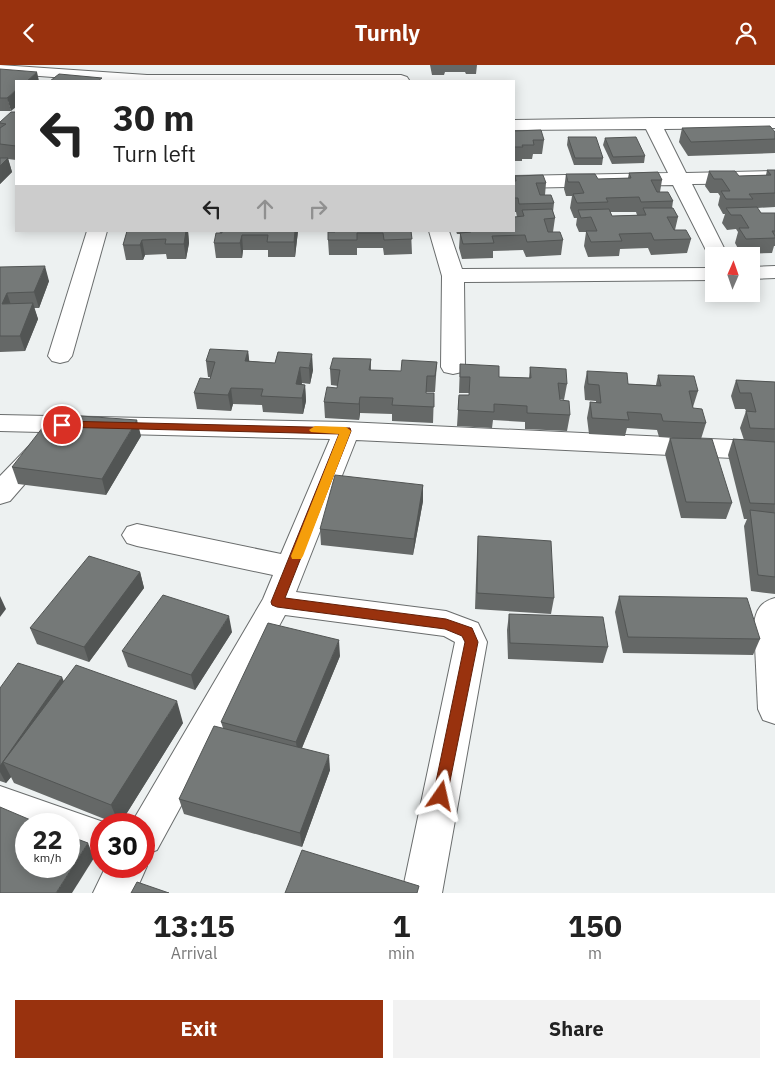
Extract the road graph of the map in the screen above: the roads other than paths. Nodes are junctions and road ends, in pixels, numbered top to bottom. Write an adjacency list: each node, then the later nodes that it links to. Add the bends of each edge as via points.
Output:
1 (1, 69): 3 (street)
2 (400, 75): 3 (street)
3 (148, 76)
4 (652, 123): 5 (street); 6 (street); 8 (street)
5 (775, 123)
6 (515, 125)
7 (775, 177): 8 (street)
8 (678, 179): 9 (street); 12 (street)
9 (515, 182)
10 (97, 232): 17 (street)
11 (439, 232): 16 (street)
12 (713, 247)
13 (775, 272): 14 (street)
14 (760, 273)
15 (705, 274): 16 (street)
16 (453, 276): 18 (street)
17 (60, 356)
18 (454, 367)
19 (0, 423): 20 (street)
20 (62, 425): 21 (street); 23 (street)
21 (346, 431): 22 (street); 25 (street)
22 (775, 451)
23 (0, 494)
24 (137, 535): 25 (street)
25 (292, 568): 26 (street)
26 (277, 602): 31 (street); 34 (street, via 446,624 467,632 471,642)
27 (775, 610): 28 (street, via 770,624)
28 (775, 709)
29 (0, 803): 30 (street)
30 (28, 813)
31 (155, 818)
32 (121, 878): 33 (street)
33 (113, 893)
34 (422, 893)

